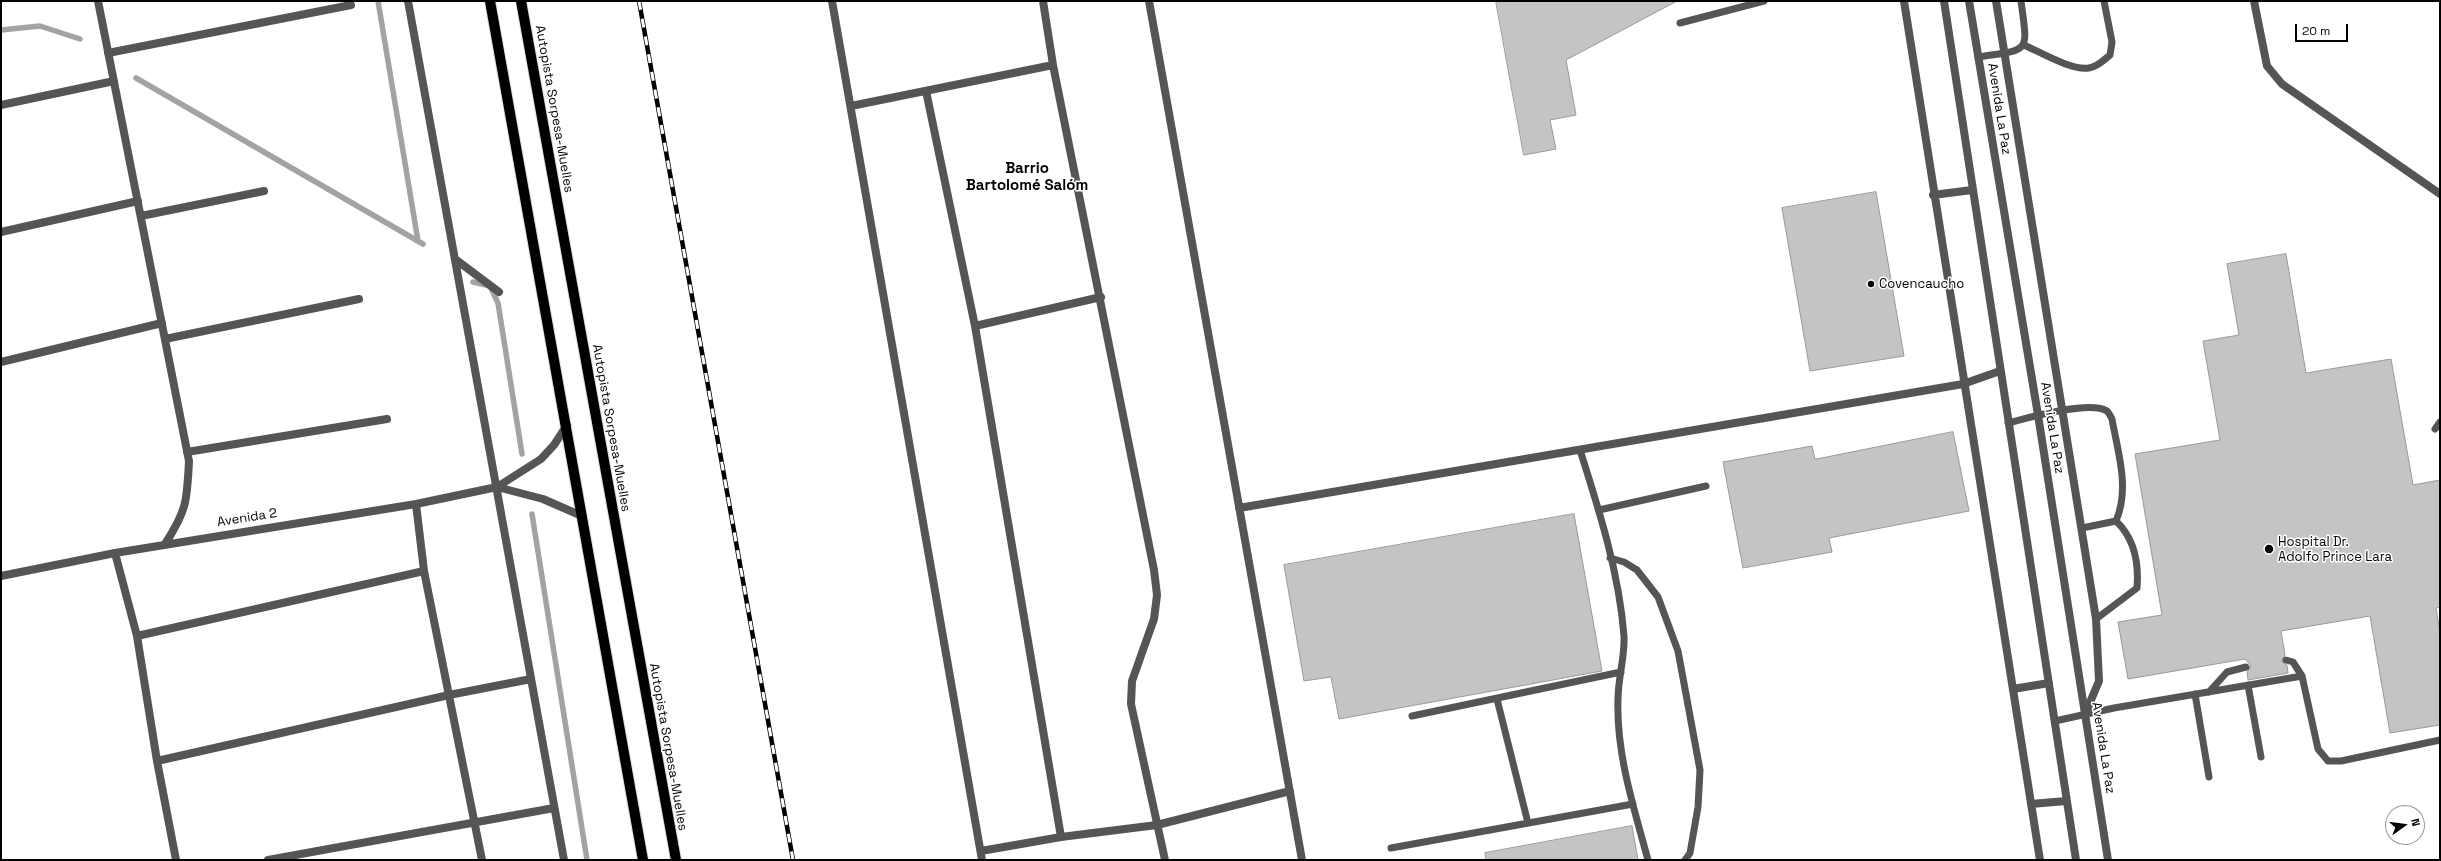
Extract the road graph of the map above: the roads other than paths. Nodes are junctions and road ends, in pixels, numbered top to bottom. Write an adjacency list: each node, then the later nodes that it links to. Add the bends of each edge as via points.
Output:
1 (98, 1): 19 (street)
2 (408, 1): 34 (street)
3 (490, 1): 49 (main road)
4 (521, 1): 103 (main road, Autopista Sorpesa-Muelles)
5 (832, 1): 26 (street)
6 (1043, 1): 22 (street)
7 (1149, 1): 56 (street)
8 (1764, 1): 17 (lane)
9 (1904, 1): 30 (street)
10 (1944, 1): 27 (street)
11 (1969, 1): 21 (street, Avenida La Paz)
12 (1996, 1): 20 (street)
13 (2021, 1): 18 (lane, via 2026,38)
14 (2104, 1): 18 (lane, via 2112,42 2110,56 2099,64 2088,69 2071,65)
15 (2254, 1): 29 (street, via 2267,66 2282,84)
16 (351, 5): 19 (street)
17 (1680, 23)
18 (2024, 45): 20 (lane, via 2018,51)
19 (108, 53): 23 (street)
20 (2004, 53): 21 (lane); 44 (street)
21 (1978, 57): 45 (street, Avenida La Paz)
22 (1053, 65): 24 (street); 36 (street)
23 (114, 81): 25 (street); 31 (street)
24 (926, 91): 26 (street); 39 (street)
25 (1, 105)
26 (851, 106): 97 (street)
27 (1972, 190): 30 (street); 42 (street)
28 (264, 191): 32 (street)
29 (2440, 194)
30 (1933, 195): 43 (street)
31 (138, 201): 32 (street); 33 (street)
32 (141, 216): 38 (street)
33 (1, 232)
34 (455, 259): 35 (street); 54 (street)
35 (499, 292)
36 (1101, 296): 39 (street); 94 (street, via 1155,576 1157,595 1154,619 1132,680 1131,704)
37 (359, 299): 40 (street)
38 (162, 323): 40 (street); 41 (street)
39 (975, 326): 95 (street)
40 (165, 339): 52 (street)
41 (1, 362)
42 (2000, 371): 43 (street); 48 (street)
43 (1963, 384): 51 (street); 75 (street)
44 (2063, 410): 45 (lane); 59 (lane, via 2095,408 2107,412 2112,419 2124,488 2122,506); 60 (street)
45 (2038, 415): 48 (lane); 80 (street, Avenida La Paz)
46 (387, 419): 52 (street)
47 (2440, 422): 50 (lane)
48 (2008, 423): 73 (street)
49 (566, 425): 54 (street, via 554,445 541,459); 58 (main road)
50 (2435, 430)
51 (1580, 450): 56 (street); 57 (lane)
52 (187, 452): 61 (street, via 187,500 179,522)
53 (1706, 486): 57 (lane)
54 (497, 487): 55 (street, Avenida 2); 58 (street, via 543,499); 72 (street)
55 (416, 504): 61 (street, Avenida 2); 64 (street)
56 (1239, 508): 87 (street)
57 (1599, 510): 63 (lane)
58 (582, 516): 102 (main road)
59 (2116, 521): 60 (lane); 66 (lane, via 2126,530 2134,548 2138,574 2137,588)
60 (2082, 528): 66 (street)
61 (165, 544): 62 (street, Avenida 2)
62 (115, 553): 65 (street, Avenida 2); 67 (street)
63 (1610, 558): 70 (lane, via 1624,637); 108 (lane, via 1624,562 1637,570 1658,598 1678,652 1700,770 1698,807 1690,853)
64 (424, 571): 67 (street); 78 (street)
65 (1, 576)
66 (2096, 619): 80 (street, via 2099,681)
67 (137, 636): 85 (street)
68 (2286, 660): 71 (lane, via 2293,662)
69 (2246, 667): 76 (lane, via 2227,672)
70 (1620, 672): 79 (lane); 89 (lane, via 1618,700 1623,766)
71 (2302, 676): 74 (lane); 83 (lane, via 2318,749 2328,761 2341,761)
72 (531, 679): 78 (street); 91 (street)
73 (2050, 683): 75 (street); 82 (street)
74 (2248, 685): 76 (lane); 84 (lane)
75 (2013, 689): 90 (street)
76 (2209, 692): 77 (lane)
77 (2195, 694): 80 (lane); 86 (lane)
78 (449, 695): 85 (street); 92 (street)
79 (1497, 698): 81 (lane); 93 (lane)
80 (2085, 713): 82 (lane); 111 (street, Avenida La Paz)
81 (1412, 716)
82 (2056, 721): 88 (street)
83 (2440, 740)
84 (2261, 757)
85 (157, 761): 98 (street)
86 (2209, 777)
87 (1290, 791): 94 (street); 106 (street)
88 (2066, 801): 90 (street); 110 (street)
89 (1633, 804): 93 (lane); 107 (lane)
90 (2031, 804): 109 (street)
91 (554, 808): 92 (street); 101 (street)
92 (474, 821): 99 (street); 100 (street)
93 (1528, 823): 96 (lane)
94 (1157, 825): 95 (street); 105 (street)
95 (1061, 837): 97 (street)
96 (1391, 848)
97 (981, 851): 104 (street)
98 (176, 860)
99 (268, 860)
100 (482, 860)
101 (564, 860)
102 (643, 860)
103 (676, 860)
104 (982, 860)
105 (1165, 860)
106 (1302, 860)
107 (1648, 860)
108 (1685, 860)
109 (2040, 860)
110 (2076, 860)
111 (2108, 860)

